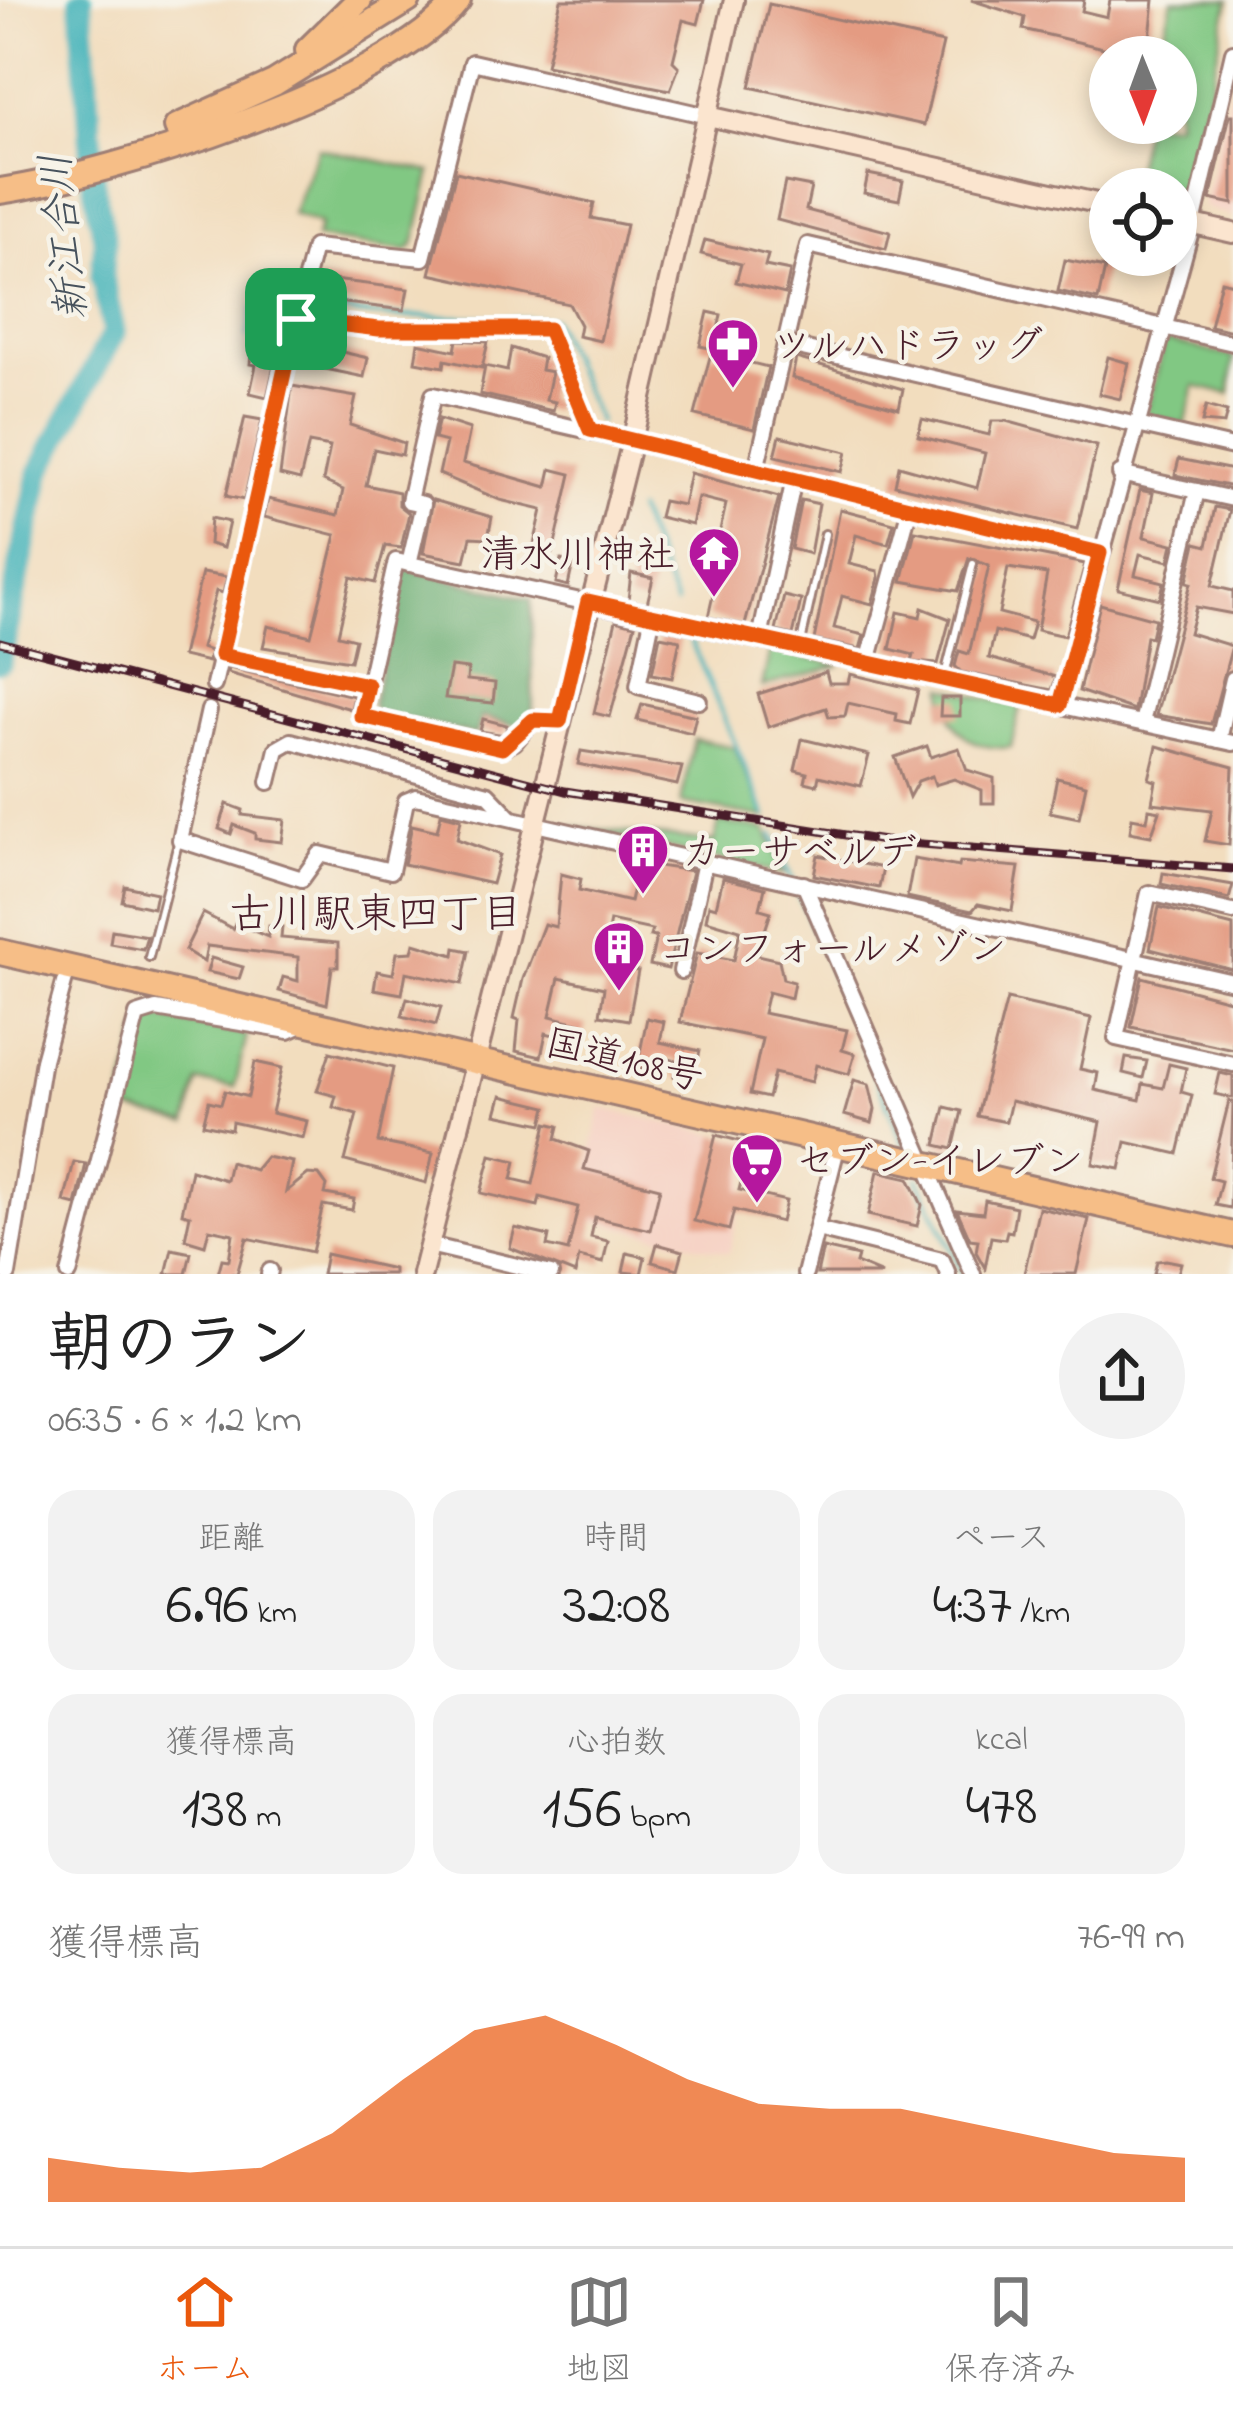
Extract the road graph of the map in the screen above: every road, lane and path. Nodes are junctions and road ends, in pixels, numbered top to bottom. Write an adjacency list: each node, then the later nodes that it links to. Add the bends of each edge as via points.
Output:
1 (359, 0): 6 (highway)
2 (408, 0): 6 (highway)
3 (458, 0): 8 (highway, via 423,37 390,56 292,103)
4 (734, 0): 7 (street)
5 (1233, 52): 9 (street)
6 (266, 88): 8 (highway)
7 (708, 116): 11 (street); 15 (street, via 472,62 423,258 314,247); 21 (street)
8 (214, 122): 10 (highway)
9 (1197, 180)
10 (0, 191)
11 (1089, 201)
12 (1197, 225): 13 (street)
13 (1233, 233)
14 (1174, 276): 16 (street)
15 (298, 312): 20 (street, via 379,329 548,329); 37 (street)
16 (1164, 327): 17 (street); 18 (street, via 808,245); 19 (street)
17 (1233, 343)
18 (785, 344): 19 (street); 23 (street)
19 (1134, 425): 22 (street); 24 (street)
20 (590, 430): 21 (street); 31 (street, via 433,395 409,501 423,504)
21 (632, 441): 23 (street); 33 (street)
22 (1233, 447)
23 (756, 470): 25 (street)
24 (1120, 474): 26 (street); 30 (street)
25 (794, 479): 28 (street); 35 (street)
26 (1197, 491): 27 (street); 47 (street)
27 (1233, 500)
28 (910, 507): 30 (street); 38 (street)
29 (825, 534): 36 (lane)
30 (1100, 553): 44 (street)
31 (409, 564): 33 (street); 42 (street, via 396,561)
32 (974, 564): 39 (lane)
33 (588, 601): 34 (street); 46 (street)
34 (653, 614): 35 (street); 43 (street, via 638,686)
35 (760, 638): 36 (street)
36 (800, 646): 38 (street)
37 (221, 655): 41 (street); 42 (street)
38 (868, 662): 39 (street)
39 (944, 679): 44 (street)
40 (1233, 679): 48 (street)
41 (214, 685)
42 (368, 685): 46 (street, via 361,716 502,748 533,720)
43 (699, 701)
44 (1060, 705): 47 (street)
45 (208, 710): 52 (street)
46 (560, 721): 51 (street)
47 (1142, 723): 48 (street)
48 (1226, 742)
49 (269, 782): 50 (street, via 277,749 291,742 488,794)
50 (510, 817): 51 (street); 52 (street, via 416,797 406,801 392,871 320,854 302,879)
51 (535, 823): 53 (street); 63 (street)
52 (180, 840): 57 (lane)
53 (705, 862): 54 (street); 60 (street)
54 (800, 883): 58 (street); 66 (street)
55 (1233, 913): 58 (street, via 1149,893)
56 (0, 952): 59 (highway, 国道108号)
57 (149, 957)
58 (1134, 959): 61 (street); 64 (street, via 1116,1038)
59 (61, 966): 62 (highway, 国道108号); 70 (street)
60 (681, 971)
61 (1233, 982)
62 (307, 1022): 63 (highway, 国道108号); 71 (street, via 289,1031 156,1009 137,1015)
63 (478, 1061): 65 (highway, 国道108号); 69 (street)
64 (1233, 1064)
65 (838, 1144): 66 (highway, 国道108号); 67 (street)
66 (923, 1163): 68 (highway, 国道108号); 76 (street)
67 (817, 1229): 74 (street); 75 (street, via 942,1260)
68 (1233, 1235)
69 (429, 1245): 72 (street); 73 (street)
70 (8, 1274)
71 (69, 1274)
72 (422, 1274)
73 (551, 1274)
74 (805, 1274)
75 (948, 1274)
76 (974, 1274)

